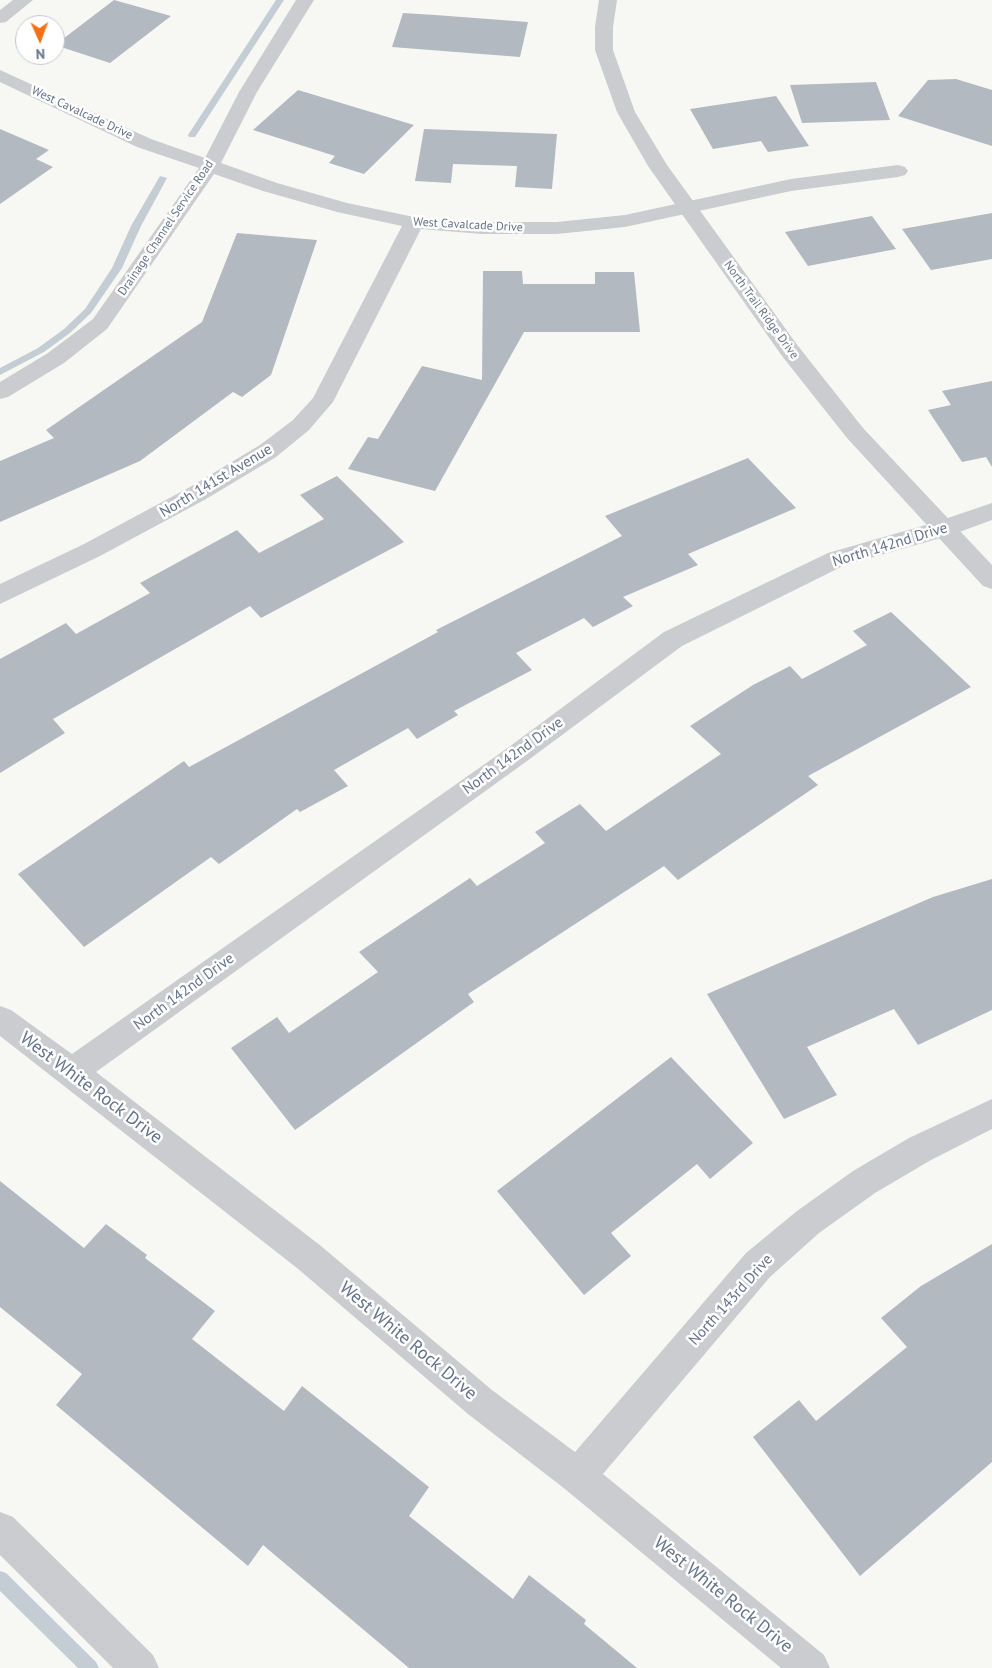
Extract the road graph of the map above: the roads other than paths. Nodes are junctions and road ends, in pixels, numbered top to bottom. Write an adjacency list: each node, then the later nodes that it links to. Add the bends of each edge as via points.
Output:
1 (24, 0): 4 (street)
2 (305, 0): 6 (street, Drainage Channel Service Road)
3 (608, 0): 8 (street, North Trail Ridge Drive, via 604,50 612,77 637,134)
4 (0, 18)
5 (0, 75): 6 (street, West Cavalcade Drive, via 144,143)
6 (207, 164): 9 (street, West Cavalcade Drive, via 270,187); 10 (street, Drainage Channel Service Road, via 100,324 48,364)
7 (898, 171): 8 (street, West Cavalcade Drive, via 791,185)
8 (686, 207): 9 (street, West Cavalcade Drive, via 625,221 557,228 482,228); 12 (street, North Trail Ridge Drive, via 790,351 855,433)
9 (414, 223): 14 (street, North 141st Avenue, via 322,402 301,425 268,451 198,493)
10 (0, 392)
11 (992, 511): 12 (street, North 142nd Drive)
12 (943, 529): 13 (street, North Trail Ridge Drive); 16 (street, North 142nd Drive, via 837,559 672,639 518,754)
13 (992, 580)
14 (0, 595)
15 (0, 1019): 16 (street, West White Rock Drive)
16 (72, 1072): 18 (street, West White Rock Drive, via 309,1257 480,1402)
17 (992, 1113): 18 (street, North 143rd Drive, via 920,1148 864,1182 808,1222 758,1265)
18 (578, 1476): 21 (street, West White Rock Drive)
19 (0, 1530): 20 (street)
20 (140, 1668)
21 (811, 1668)

